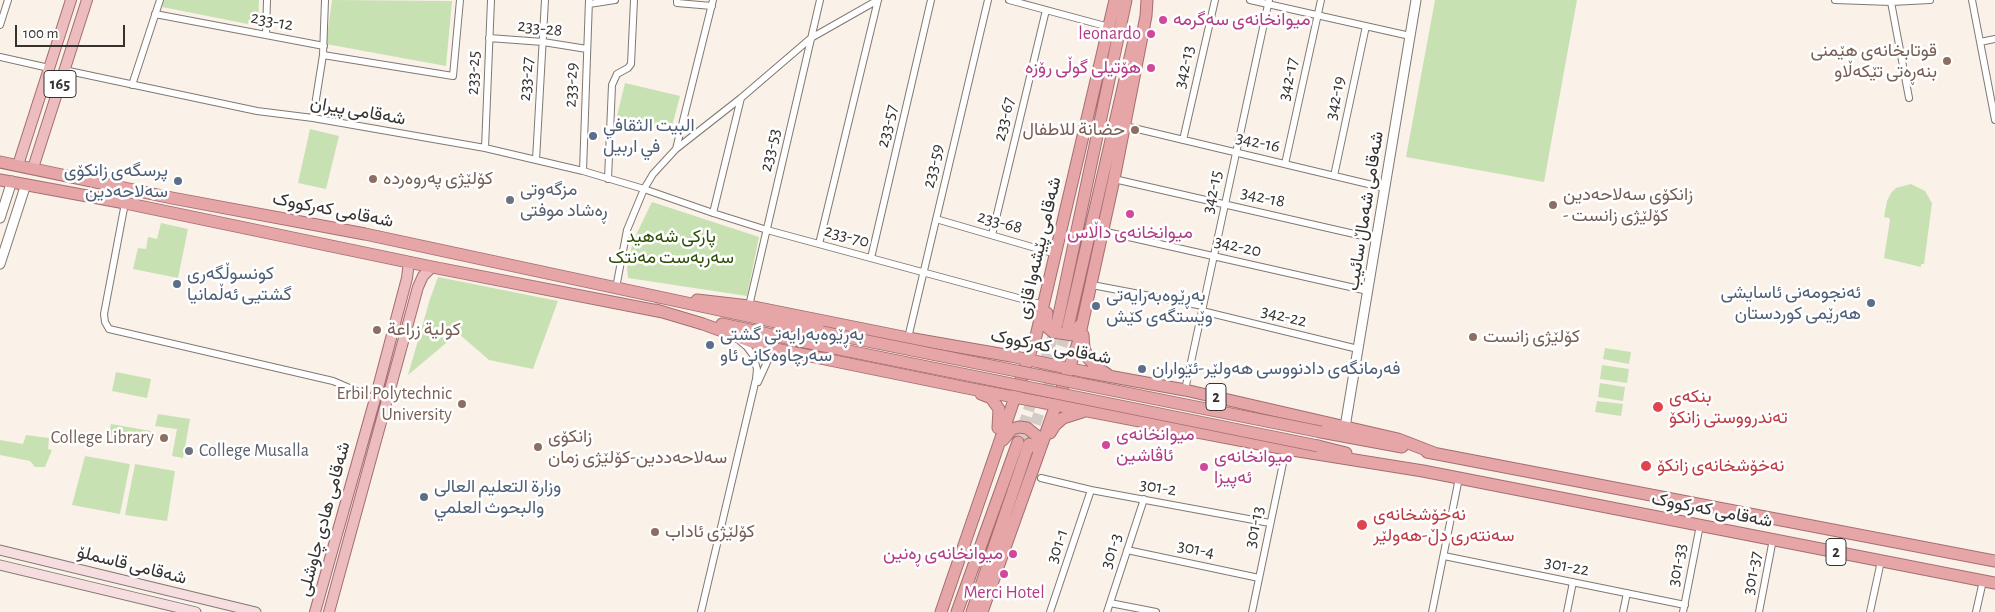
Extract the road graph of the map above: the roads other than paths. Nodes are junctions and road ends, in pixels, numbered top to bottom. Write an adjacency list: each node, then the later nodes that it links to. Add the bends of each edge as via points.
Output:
1 (8, 0): 37 (street)
2 (71, 0): 51 (main road, 165)
3 (87, 0): 52 (main road, 165)
4 (160, 0): 35 (street)
5 (268, 0): 40 (street)
6 (325, 0): 47 (street)
7 (460, 0): 49 (street, via 453,76)
8 (491, 0): 42 (street, 233-25)
9 (545, 0): 45 (street, 233-27)
10 (615, 0): 30 (street)
11 (634, 0): 73 (street, via 631,64 617,74 612,85)
12 (677, 0): 33 (street, via 677,3)
13 (820, 0): 43 (street, 233-53)
14 (878, 0): 43 (street); 88 (street)
15 (931, 0): 90 (street, 233-57)
16 (988, 0): 83 (street, 233-59)
17 (1009, 0): 34 (street)
18 (1115, 0): 39 (highway, شەقامی پێشەوا قازی)
19 (1126, 0): 20 (highway, شەقامی پێشەوا قازی, via 1063,325)
20 (1143, 0)
21 (1147, 0): 59 (highway)
22 (1214, 0): 60 (street, 342-13)
23 (1250, 0): 31 (street)
24 (1321, 0): 36 (street, 342-17)
25 (1416, 0): 41 (street, شەقامی شەماڵ سائیب)
26 (1835, 0): 29 (street)
27 (1926, 0): 32 (street)
28 (1972, 0): 46 (street)
29 (1867, 1): 32 (street)
30 (589, 2): 48 (street, 233-29)
31 (1269, 2): 36 (street); 64 (street, 342-15)
32 (1891, 2): 56 (street)
33 (712, 3): 62 (street)
34 (1046, 10): 39 (street); 86 (street, 233-67)
35 (155, 14): 40 (street, 233-12); 53 (street)
36 (1318, 15): 38 (street); 68 (street, 342-17)
37 (0, 25)
38 (1366, 26): 41 (street); 72 (street, 342-19)
39 (1109, 27): 91 (highway, شەقامی پێشەوا قازی)
40 (266, 35): 47 (street, 233-12)
41 (1410, 36): 77 (street, شەقامی شەماڵ سائیب)
42 (489, 38): 45 (street, 233-28); 61 (street, 233-25)
43 (811, 38): 55 (street); 84 (street, 233-53)
44 (1995, 39): 46 (street)
45 (543, 42): 48 (street, 233-28); 66 (street, 233-27)
46 (1980, 42): 54 (street)
47 (324, 46): 49 (street)
48 (587, 49): 71 (street, 233-29)
49 (323, 55): 57 (street)
50 (0, 57): 51 (street)
51 (49, 68): 63 (main road, 165)
52 (64, 70): 53 (street, شەقامی پیران); 65 (main road, 165)
53 (132, 85): 57 (street, شەقامی پیران, via 257,111)
54 (1993, 96): 58 (street)
55 (741, 98): 62 (street); 81 (street)
56 (1908, 98)
57 (313, 118): 61 (street, شەقامی پیران)
58 (1995, 120)
59 (1125, 126): 60 (street, 342-16); 74 (highway)
60 (1183, 140): 64 (street, 342-16)
61 (485, 148): 66 (street, شەقامی پیران)
62 (676, 149): 78 (street)
63 (22, 153): 65 (main road); 69 (main road, 165)
64 (1236, 153): 68 (street, 342-16); 80 (street, 342-15)
65 (37, 157): 70 (main road, 165)
66 (536, 160): 71 (street, شەقامی پیران)
67 (0, 162): 69 (highway, شەقامی کەرکووک)
68 (1285, 164): 72 (street, 342-16)
69 (18, 165): 70 (highway, شەقامی کەرکووک)
70 (33, 168): 99 (highway, شەقامی کەرکووک)
71 (583, 172): 73 (street, شەقامی پیران)
72 (1334, 176): 77 (street, 342-16)
73 (608, 179): 78 (street, شەقامی پیران)
74 (1114, 179): 80 (street, 342-18); 85 (highway)
75 (6, 181): 76 (highway, شەقامی کەرکووک); 82 (street)
76 (26, 184): 79 (highway, شەقامی کەرکووک); 93 (street)
77 (1385, 188): 87 (street, شەقامی شەماڵ سائیب)
78 (644, 189): 81 (street, 233-70); 99 (street, via 626,230)
79 (125, 202): 92 (highway, شەقامی کەرکووک); 125 (street, via 104,314 109,329 333,381)
80 (1225, 204): 87 (street, 342-18); 89 (street, 342-15)
81 (713, 213): 84 (street, 233-70)
82 (0, 218)
83 (936, 219): 86 (street, 233-68); 95 (street, 233-59)
84 (767, 230): 88 (street, 233-70); 104 (street, 233-53)
85 (1102, 231): 89 (street, 342-20); 98 (highway)
86 (992, 235): 91 (street, 233-68)
87 (1376, 239): 100 (street, شەقامی شەماڵ سائیب)
88 (820, 244): 90 (street, 233-70)
89 (1214, 256): 100 (street, 342-20); 105 (street, 342-15)
90 (871, 258): 95 (street, 233-70)
91 (1055, 258): 102 (highway, via 1046,323 1048,329 1074,334); 103 (highway, شەقامی پێشەوا قازی)
92 (409, 262): 94 (highway, شەقامی کەرکووک); 96 (main road, شەقامی هادی چاوشلی)
93 (0, 264)
94 (432, 267): 97 (main road, شەقامی هادی چاوشلی); 106 (highway, شەقامی کەرکووک)
95 (923, 272): 103 (street, 233-70); 110 (street, 233-59)
96 (407, 278): 97 (main road); 125 (main road, شەقامی هادی چاوشلی)
97 (420, 282): 130 (main road, شەقامی هادی چاوشلی)
98 (1092, 285): 102 (highway); 105 (street, 342-22)
99 (616, 288): 101 (highway, شەقامی کەرکووک)
100 (1368, 291): 112 (street, شەقامی شەماڵ سائیب)
101 (658, 298): 104 (highway, شەقامی کەرکووک); 136 (highway, شەقامی کەرکووک, bridge)
102 (1087, 304): 107 (highway)
103 (1044, 305): 109 (highway, شەقامی پێشەوا قازی)
104 (749, 306): 110 (highway, شەقامی کەرکووک)
105 (1203, 309): 112 (street, 342-22); 122 (street, 342-15)
106 (656, 310): 108 (highway, شەقامی کەرکووک); 138 (highway, شەقامی کەرکووک, bridge, via 1318,446)
107 (1084, 318): 116 (highway); 117 (highway, via 1085,353 1095,366)
108 (724, 331): 113 (highway, شەقامی کەرکووک, via 766,347); 123 (street, via 743,343 753,355 757,369)
109 (1036, 336): 114 (highway, via 1024,353); 115 (highway)
110 (908, 338): 111 (highway, شەقامی کەرکووک)
111 (968, 348): 114 (highway, شەقامی کەرکووک); 119 (highway, via 977,353 982,362 979,378 967,385)
112 (1358, 349): 131 (street, شەقامی شەماڵ سائیب)
113 (797, 353): 119 (highway, شەقامی کەرکووک); 123 (street, via 780,354 770,359)
114 (1011, 356): 115 (highway, شەقامی کەرکووک)
115 (1030, 362): 116 (highway, شەقامی کەرکووک); 120 (highway); 124 (highway)
116 (1065, 371): 117 (highway, شەقامی کەرکووک / 2); 120 (highway, 2); 126 (highway)
117 (1113, 377): 118 (highway, شەقامی کەرکووک / 2)
118 (1130, 380): 122 (highway, شەقامی کەرکووک / 2); 128 (highway, via 1110,382 1101,394 1101,402 1107,412)
119 (944, 382): 121 (highway, شەقامی کەرکووک)
120 (1042, 383): 124 (highway); 126 (highway)
121 (967, 388): 124 (highway, شەقامی کەرکووک); 137 (highway, via 991,398 999,409)
122 (1185, 390): 131 (highway, شەقامی کەرکووک / 2)
123 (753, 394): 167 (street)
124 (1020, 394): 126 (highway); 137 (highway)
125 (375, 399): 129 (main road, شەقامی هادی چاوشلی)
126 (1054, 403): 127 (highway, شەقامی کەرکووک); 135 (highway)
127 (1086, 412): 128 (highway, شەقامی کەرکووک / 2); 135 (highway, 2, via 1058,422)
128 (1125, 419): 134 (highway, شەقامی کەرکووک / 2)
129 (367, 425): 130 (main road); 132 (main road, شەقامی هادی چاوشلی)
130 (380, 426): 133 (main road, شەقامی هادی چاوشلی)
131 (1345, 427): 136 (highway, شەقامی کەرکووک / 2, via 1398,439)
132 (362, 442): 133 (main road, via 369,441); 165 (main road, شەقامی هادی چاوشلی)
133 (375, 445): 166 (main road, شەقامی هادی چاوشلی)
134 (1286, 449): 138 (highway, شەقامی کەرکووک / 2); 147 (street, 301-13)
135 (1040, 453): 139 (highway, 2)
136 (1434, 453): 142 (highway, شەقامی کەرکووک / 2)
137 (992, 459): 139 (highway, via 1009,431 1019,427 1030,429 1039,443); 168 (highway)
138 (1423, 471): 140 (highway, شەقامی کەرکووک / 2)
139 (1036, 477): 141 (street, 301-2); 171 (highway, 2)
140 (1459, 478): 145 (highway, شەقامی کەرکووک / 2); 152 (street)
141 (1091, 490): 143 (street, 301-2); 172 (street, 301-1)
142 (1645, 492): 144 (highway, شەقامی کەرکووک / 2); 145 (highway, via 1653,498 1654,505)
143 (1144, 499): 147 (street, 301-2); 151 (street, 301-3)
144 (1682, 500): 146 (highway, via 1670,507 1670,514); 154 (highway, شەقامی کەرکووک / 2)
145 (1642, 514): 146 (highway, شەقامی کەرکووک / 2)
146 (1677, 520): 148 (highway, شەقامی کەرکووک / 2)
147 (1270, 523): 156 (street, 301-13)
148 (1700, 525): 149 (highway, شەقامی کەرکووک / 2); 162 (street, 301-33)
149 (1773, 539): 153 (highway, شەقامی کەرکووک / 2); 180 (street, 301-37)
150 (0, 550): 164 (main road, شەقامی قاسملۆ)
151 (1127, 550): 156 (street, 301-4); 161 (street, 301-3)
152 (1444, 556): 158 (street, 301-22); 176 (street)
153 (1881, 561): 157 (highway, شەقامی کەرکووک / 2); 181 (street)
154 (1995, 561)
155 (0, 565): 163 (main road, شەقامی قاسملۆ)
156 (1259, 578): 175 (street, 301-13)
157 (1983, 581): 159 (highway, شەقامی کەرکووک / 2); 182 (street)
158 (1573, 582): 160 (street, 301-22); 177 (street)
159 (1995, 583)
160 (1628, 593): 162 (street, 301-22); 178 (street)
161 (1110, 602): 173 (street, 301-3); 174 (street)
162 (1685, 605): 179 (street, 301-33)
163 (196, 612)
164 (256, 612)
165 (315, 612)
166 (329, 612)
167 (701, 612)
168 (941, 612)
169 (957, 612): 170 (highway, via 1024,443)
170 (972, 612)
171 (982, 612)
172 (1050, 612)
173 (1107, 612)
174 (1156, 612)
175 (1252, 612)
176 (1432, 612)
177 (1567, 612)
178 (1624, 612)
179 (1683, 612)
180 (1759, 612)
181 (1870, 612)
182 (1976, 612)

